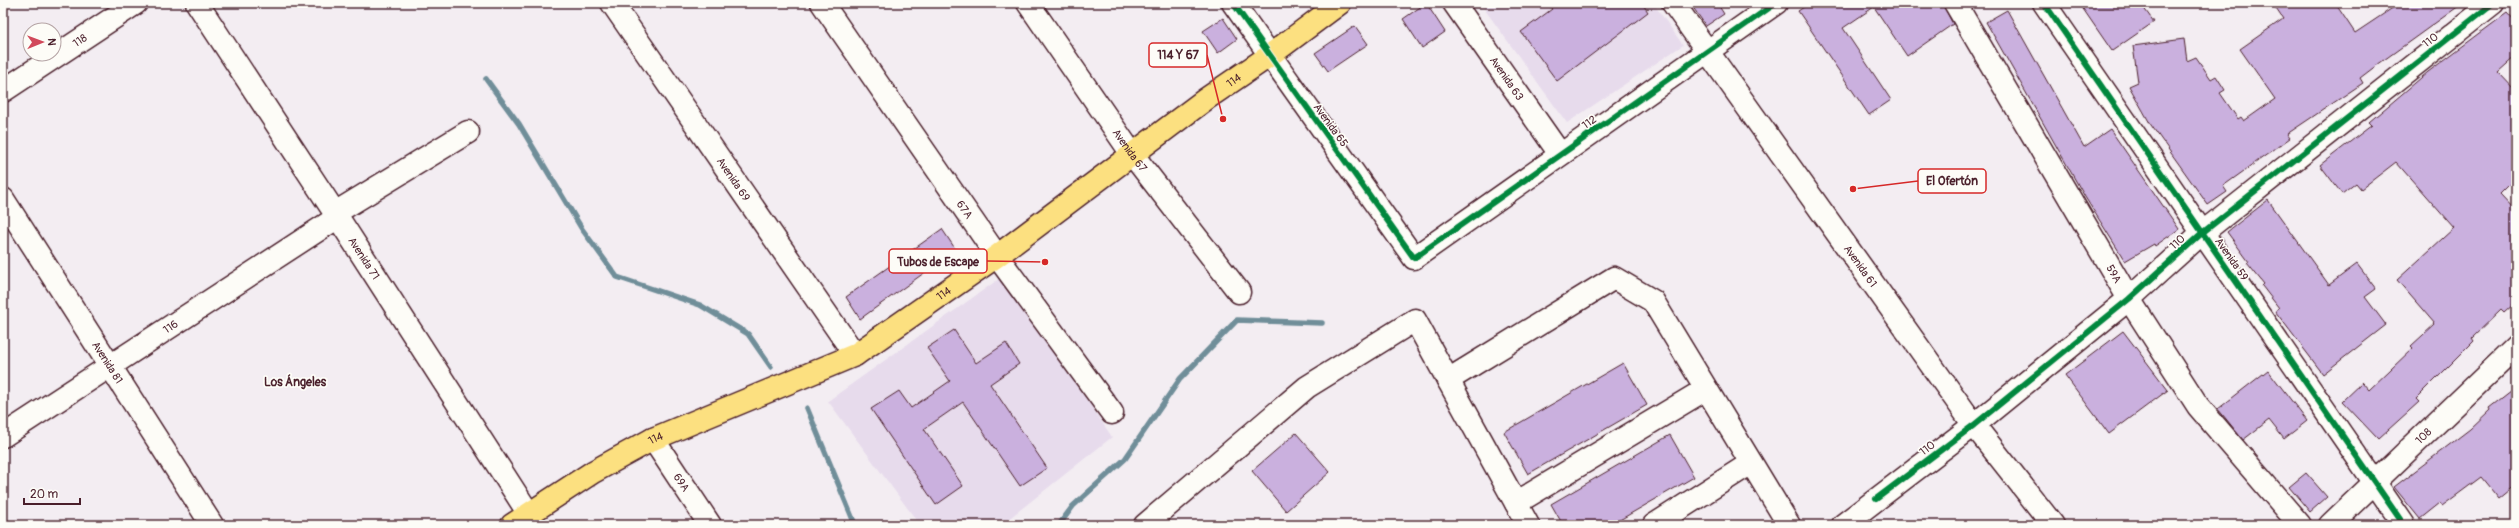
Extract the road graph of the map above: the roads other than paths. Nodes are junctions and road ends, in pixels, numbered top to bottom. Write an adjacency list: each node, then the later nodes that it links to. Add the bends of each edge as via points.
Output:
1 (136, 3): 16 (street, 118)
2 (197, 3): 21 (street, Avenida 71)
3 (612, 3): 28 (street, Avenida 69)
4 (822, 3): 23 (street, 67A)
5 (1028, 3): 18 (street, Avenida 67)
6 (1233, 3): 15 (street, Avenida 65)
7 (1340, 3): 15 (main road, 114)
8 (1454, 3): 19 (street, Avenida 63)
9 (1673, 3): 14 (street, Avenida 61)
10 (1776, 3): 14 (street, 112)
11 (1956, 3): 26 (street, 59A)
12 (2044, 3): 22 (street, Avenida 59)
13 (2493, 3): 22 (street, 110)
14 (1706, 51): 19 (street, 112); 33 (street, Avenida 61)
15 (1269, 56): 18 (main road, 114); 24 (street, Avenida 65)
16 (3, 91)
17 (468, 132): 21 (street, 116)
18 (1132, 154): 23 (main road, 114); 25 (street, Avenida 67)
19 (1560, 154): 24 (street, 112)
20 (3, 199): 29 (street, Avenida 81)
21 (337, 215): 29 (street, 116); 39 (street, Avenida 71)
22 (2202, 233): 26 (street, 110); 37 (street, Avenida 59)
23 (997, 256): 28 (main road, 114); 32 (street, 67A)
24 (1414, 258)
25 (1239, 292)
26 (2129, 298): 33 (street, 110); 48 (street, 59A, via 2198,406)
27 (2516, 347): 37 (street, 108)
28 (855, 355): 35 (main road, 114)
29 (109, 366): 34 (street, 116); 40 (street, Avenida 81)
30 (1448, 380): 31 (street, via 1614,278 1653,301); 38 (street); 42 (street, via 1415,320 1307,388)
31 (1706, 388): 36 (street); 38 (street)
32 (1112, 413)
33 (1974, 425): 46 (street, 110); 47 (street, Avenida 61)
34 (3, 436)
35 (653, 439): 39 (main road, 114, via 594,472); 41 (street, 69A)
36 (1751, 464): 44 (street); 45 (street)
37 (2374, 481): 49 (street, 108); 50 (street, Avenida 59)
38 (1516, 503): 43 (street)
39 (520, 520)
40 (212, 525)
41 (710, 525)
42 (1145, 525)
43 (1528, 525)
44 (1654, 525)
45 (1789, 525)
46 (1843, 525)
47 (2053, 525)
48 (2300, 525)
49 (2330, 525)
50 (2404, 525)

